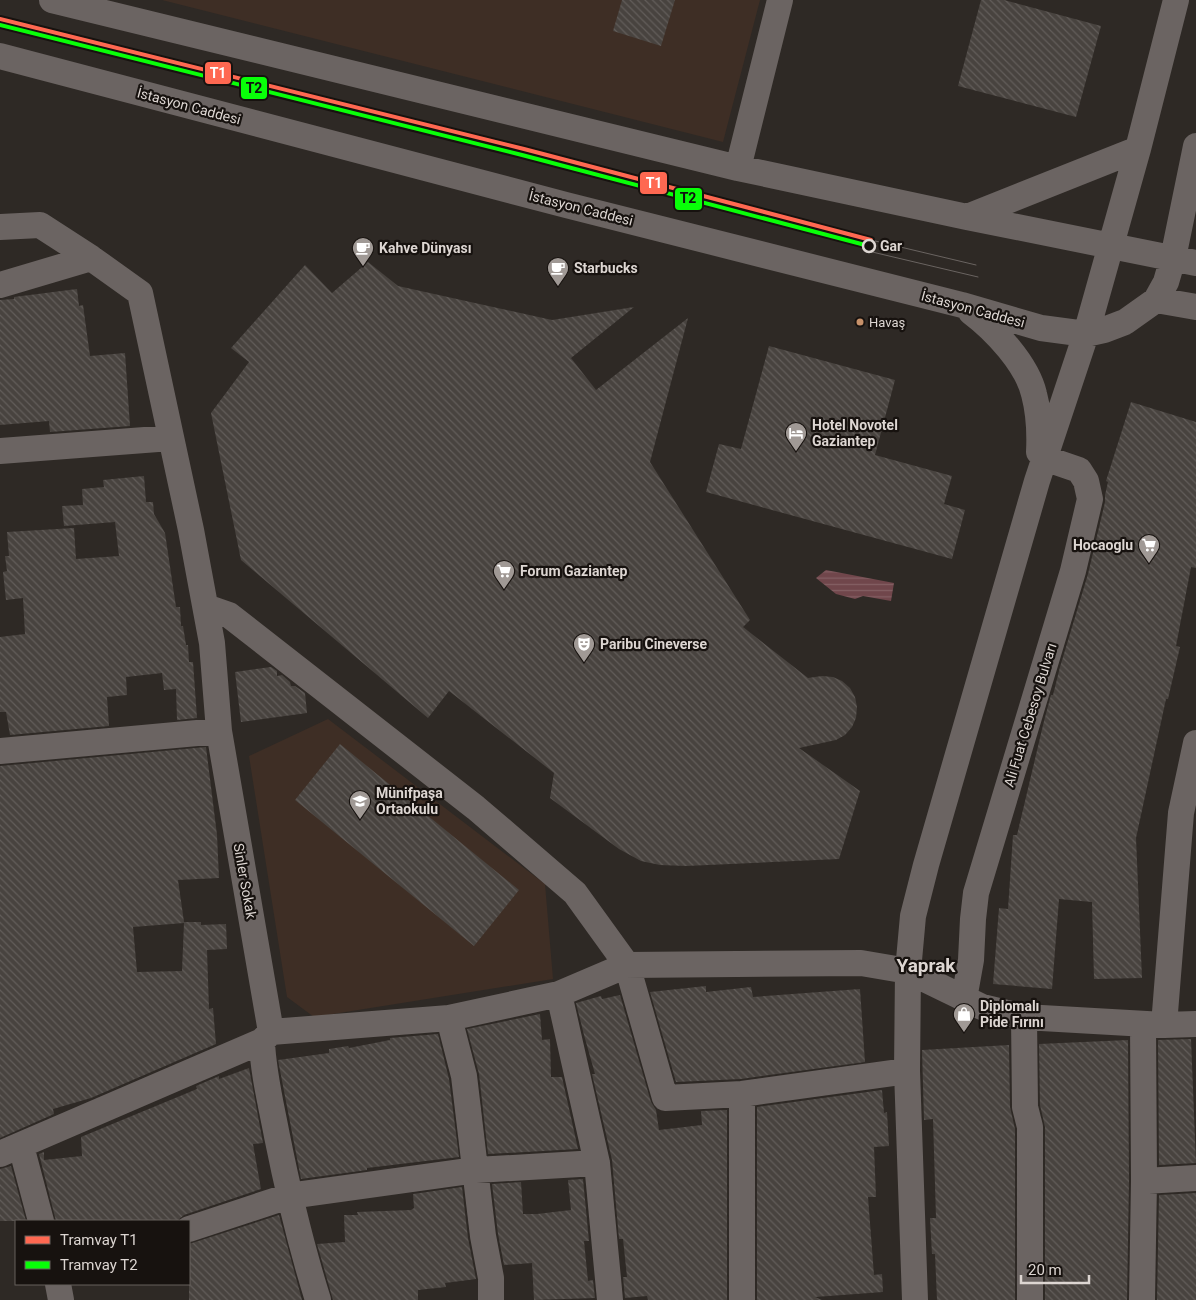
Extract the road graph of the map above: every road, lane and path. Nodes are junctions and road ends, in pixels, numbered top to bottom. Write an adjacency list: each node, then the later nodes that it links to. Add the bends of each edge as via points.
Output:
1 (52, 0): 7 (street)
2 (780, 0): 7 (street)
3 (1176, 0): 6 (street)
4 (0, 56): 15 (street, İstasyon Caddesi, via 538,198)
5 (1196, 146): 12 (street)
6 (1138, 149): 8 (street); 10 (street)
7 (738, 168): 8 (street)
8 (967, 217): 10 (street)
9 (0, 227): 11 (street, Sinler Sokak, via 40,225)
10 (1111, 245): 12 (street); 17 (street)
11 (91, 258): 13 (street); 18 (street, Sinler Sokak, via 140,293)
12 (1185, 260): 14 (street)
13 (0, 285)
14 (1156, 300): 16 (street); 17 (street, İstasyon Caddesi, via 1125,322)
15 (962, 305): 17 (street, İstasyon Caddesi, via 1041,328); 20 (street, via 997,334 1024,370 1034,392 1040,429)
16 (1196, 307)
17 (1086, 334): 20 (street)
18 (170, 438): 19 (street); 21 (street, Sinler Sokak)
19 (0, 451)
20 (1041, 470): 27 (street, via 924,873 913,916); 29 (street, Ali Fuat Cebesoy Bulvarı, via 1079,470 1086,481 1090,499 1073,571 976,893 971,960)
21 (206, 607): 22 (street, Sinler Sokak); 26 (street, via 229,615 476,808 575,893)
22 (219, 731): 24 (street); 34 (street, Sinler Sokak)
23 (1196, 743): 25 (street)
24 (0, 751)
25 (1188, 813): 32 (street)
26 (627, 965): 27 (street, via 861,963); 28 (street); 36 (street, via 665,1098)
27 (908, 971): 29 (street); 35 (street)
28 (559, 994): 31 (street); 38 (street)
29 (964, 999): 30 (street)
30 (1024, 1017): 32 (street); 50 (street, via 1025,1107 1030,1127)
31 (449, 1018): 34 (street); 39 (street, via 464,1076)
32 (1153, 1024): 33 (street); 41 (street)
33 (1196, 1024)
34 (267, 1036): 37 (street); 42 (street, Sinler Sokak, via 263,1065)
35 (907, 1071): 36 (street); 49 (street)
36 (742, 1094): 48 (street)
37 (10, 1150): 43 (street)
38 (597, 1163): 39 (street); 47 (street)
39 (476, 1170): 42 (street); 46 (street, via 491,1278)
40 (1196, 1178): 41 (street)
41 (1144, 1181): 51 (street)
42 (289, 1196): 44 (street); 45 (street, Sinler Sokak)
43 (41, 1220)
44 (190, 1229)
45 (318, 1300)
46 (491, 1300)
47 (610, 1300)
48 (742, 1300)
49 (915, 1300)
50 (1030, 1300)
51 (1142, 1300)

